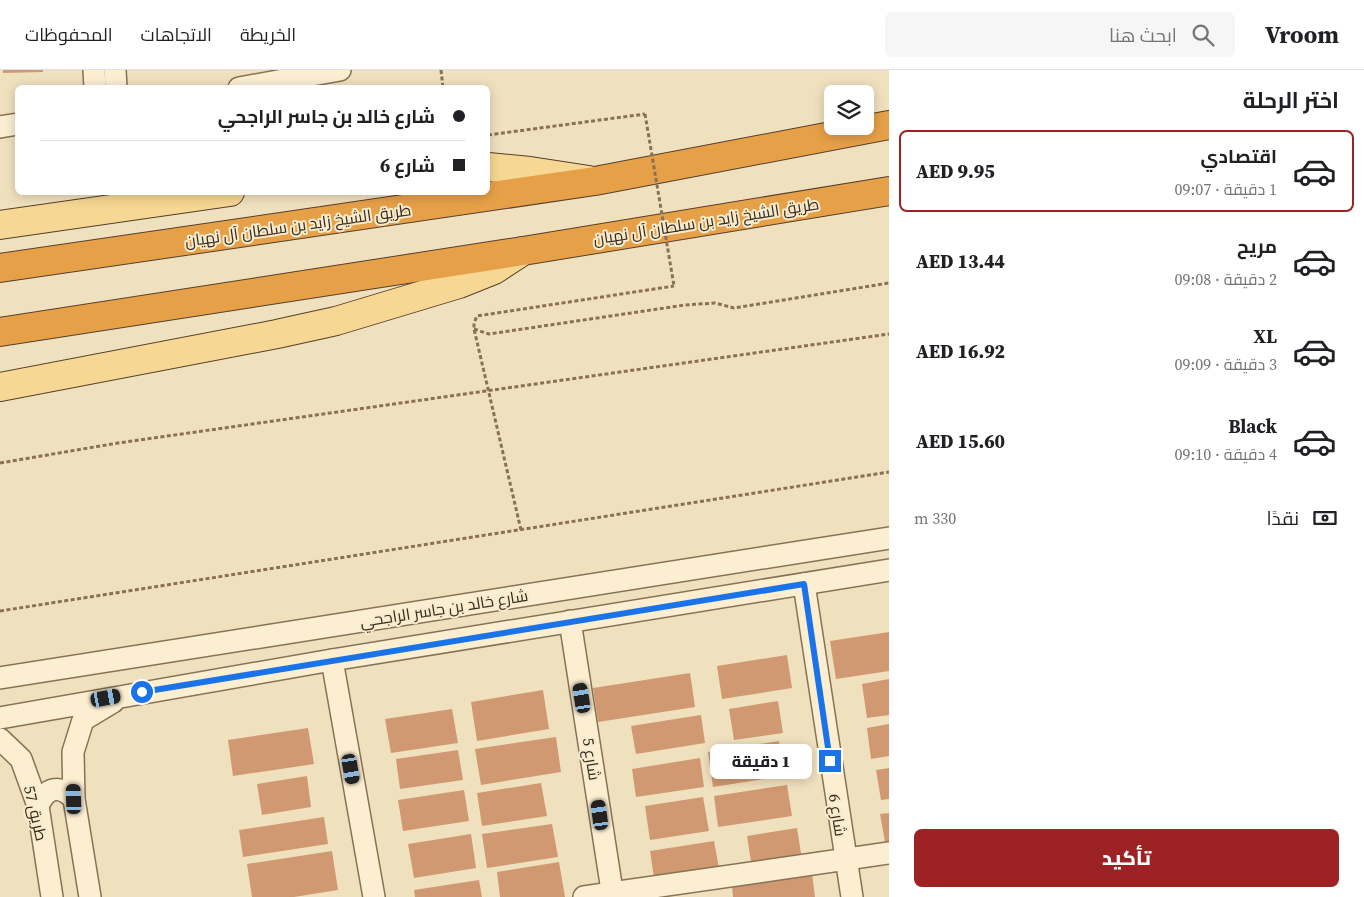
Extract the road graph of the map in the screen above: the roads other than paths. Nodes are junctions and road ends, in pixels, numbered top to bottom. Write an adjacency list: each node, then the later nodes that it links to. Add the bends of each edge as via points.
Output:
1 (94, 70): 4 (street)
2 (115, 70): 5 (street)
3 (340, 70): 6 (street)
4 (95, 85)
5 (116, 85)
6 (256, 85)
7 (15, 124): 9 (street)
8 (889, 125): 11 (highway, طريق الشيخ زايد بن سلطان آل نهيان)
9 (0, 127)
10 (490, 167): 11 (main road, طريق الشيخ زايد بن سلطان آل نهيان)
11 (596, 181): 16 (highway, طريق الشيخ زايد بن سلطان آل نهيان)
12 (889, 191): 15 (highway, طريق الشيخ زايد بن سلطان آل نهيان)
13 (209, 195): 14 (main road)
14 (0, 225)
15 (523, 251): 17 (highway, طريق الشيخ زايد بن سلطان آل نهيان); 18 (main road, طريق الشيخ زايد بن سلطان آل نهيان, via 494,270 459,284 336,321)
16 (0, 268)
17 (0, 332)
18 (0, 387)
19 (889, 538): 24 (street, شارع خالد بن جاسر الراجحي)
20 (889, 570): 21 (street, شارع خالد بن جاسر الراجحي)
21 (804, 584): 22 (street, شارع خالد بن جاسر الراجحي); 31 (street, شارع 6)
22 (570, 621): 23 (street, شارع خالد بن جاسر الراجحي); 32 (street, شارع 5)
23 (332, 660): 25 (street, شارع خالد بن جاسر الراجحي); 35 (street)
24 (0, 678)
25 (123, 695): 26 (street, شارع خالد بن جاسر الراجحي); 28 (street, via 84,720 73,752)
26 (0, 718)
27 (0, 739): 29 (street, طريق 57, via 22,759)
28 (74, 799): 29 (street, via 68,792 58,789 49,791); 34 (street)
29 (38, 806): 33 (street, طريق 57)
30 (889, 853): 31 (street)
31 (845, 860): 32 (street); 37 (street, شارع 6)
32 (613, 895): 36 (street)
33 (52, 897)
34 (90, 897)
35 (374, 897)
36 (584, 897)
37 (852, 897)

